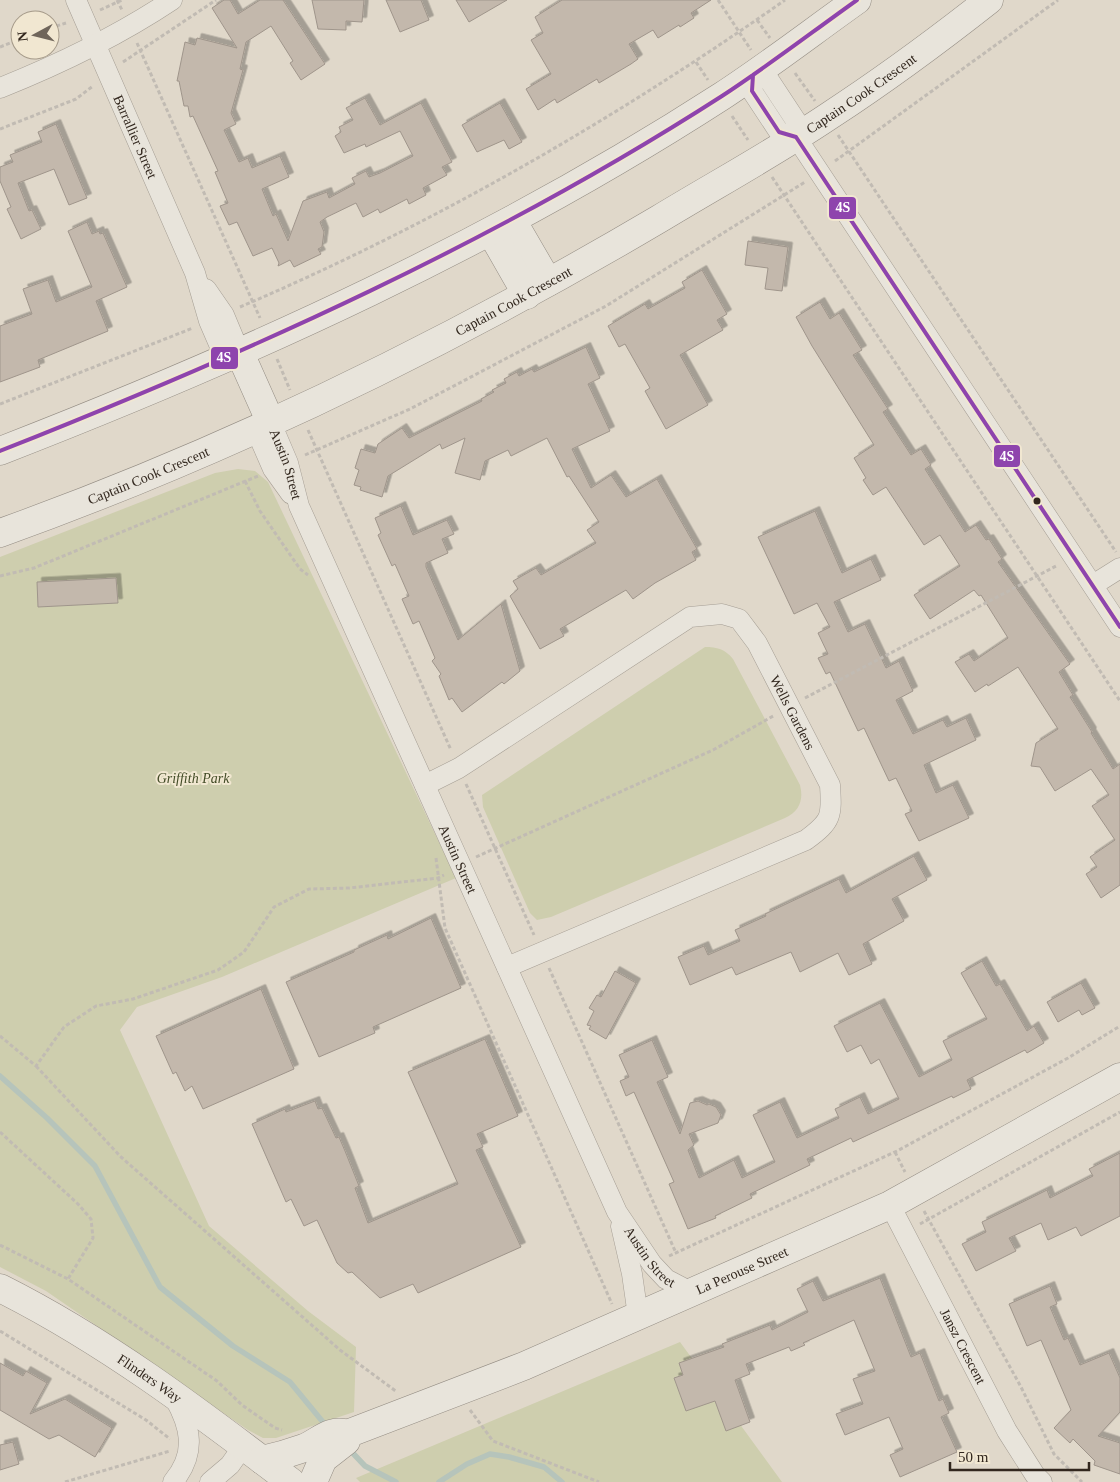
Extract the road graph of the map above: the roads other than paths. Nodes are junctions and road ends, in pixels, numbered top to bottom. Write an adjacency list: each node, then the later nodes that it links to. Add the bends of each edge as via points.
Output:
1 (76, 0): 5 (street, Barrallier Street)
2 (172, 0): 5 (street)
3 (857, 0): 6 (main road)
4 (989, 0): 8 (main road, Captain Cook Crescent, via 935,42)
5 (96, 44): 7 (street, via 60,64); 11 (street, Barrallier Street, via 195,273 224,314)
6 (766, 66): 8 (street, via 752,91 779,132); 9 (main road, via 647,142)
7 (0, 88)
8 (796, 137): 10 (main road, Captain Cook Crescent); 16 (street)
9 (501, 226): 10 (main road); 11 (main road, via 316,318)
10 (537, 288): 12 (main road, Captain Cook Crescent, via 350,386)
11 (232, 355): 12 (main road); 13 (main road, via 150,392)
12 (263, 426): 14 (main road, Captain Cook Crescent, via 163,471); 18 (street, Austin Street, via 288,463 299,506)
13 (0, 451)
14 (0, 534)
15 (1120, 568): 16 (street)
16 (1093, 585): 17 (street)
17 (1120, 626)
18 (425, 785): 19 (street, Austin Street); 19 (street, Wells Gardens, via 459,768 690,617 704,614 722,614 739,619 757,643 830,785 831,809 826,826 806,840)
19 (507, 967): 22 (street, Austin Street)
20 (1120, 1077): 21 (main road, La Perouse Street)
21 (890, 1205): 24 (main road, La Perouse Street); 33 (street, Jansz Crescent, via 1007,1431)
22 (617, 1212): 24 (street, Austin Street, via 652,1264 666,1279); 25 (street, Austin Street)
23 (0, 1288): 26 (main road, Flinders Way, via 112,1353)
24 (690, 1292): 25 (main road, La Perouse Street)
25 (638, 1316): 27 (main road, La Perouse Street, via 524,1366)
26 (172, 1393): 28 (main road, Flinders Way); 29 (street, via 186,1420 182,1470)
27 (335, 1439): 28 (main road, La Perouse Street, via 285,1455); 32 (main road)
28 (253, 1453): 30 (street); 31 (main road, Flinders Way)
29 (173, 1482)
30 (210, 1482)
31 (291, 1482)
32 (313, 1482)
33 (1042, 1482)

